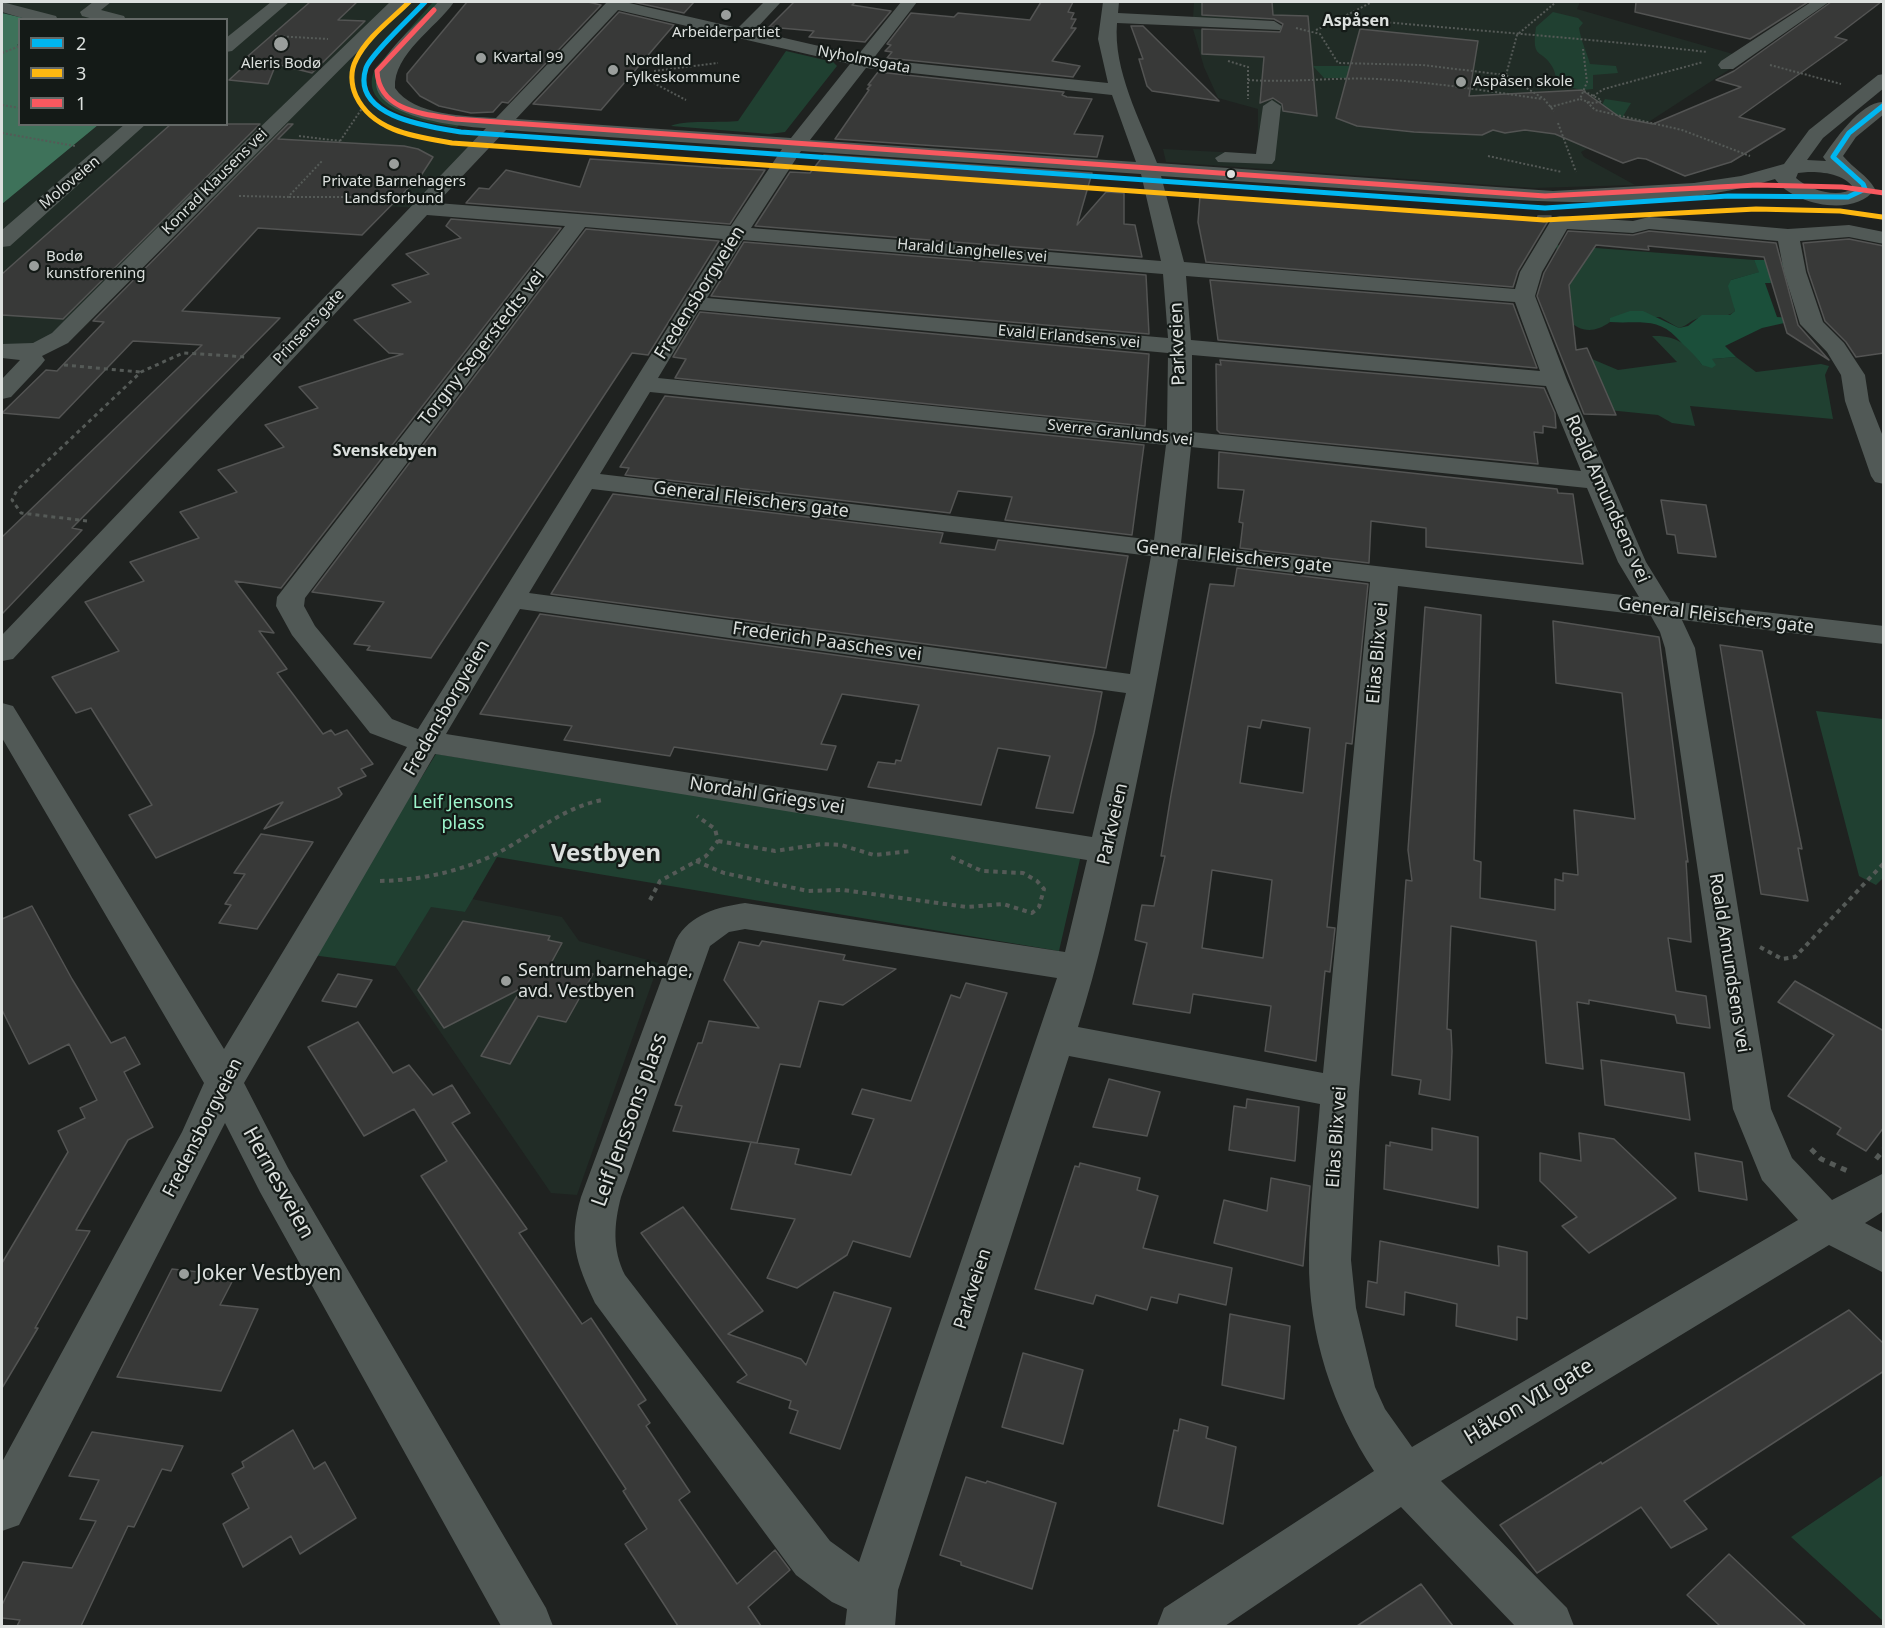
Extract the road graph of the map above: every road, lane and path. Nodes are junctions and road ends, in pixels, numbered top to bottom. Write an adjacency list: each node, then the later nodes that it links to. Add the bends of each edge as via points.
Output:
1 (281, 2): 21 (street)
2 (399, 2): 82 (street, Konrad Klausens vei, via 60,338)
3 (425, 2): 53 (street, via 366,66 362,77 364,93 381,110 411,122 461,132)
4 (446, 2): 53 (street, via 392,63 384,85 398,101 427,115)
5 (773, 2): 17 (street)
6 (909, 2): 26 (street, Fredensborgveien)
7 (1372, 2): 15 (path)
8 (1550, 2): 9 (path)
9 (1555, 2): 18 (path)
10 (1821, 2): 28 (street)
11 (615, 3): 17 (street, Nyholmsgata); 53 (street, Prinsens gate)
12 (2, 7): 14 (street)
13 (1109, 9): 16 (street); 36 (street, Parkveien, via 1107,39)
14 (43, 18)
15 (1342, 18): 18 (path); 31 (path, via 1316,30 1327,37 1338,63 1422,65)
16 (1274, 26)
17 (742, 34): 26 (street, Nyholmsgata)
18 (1517, 35): 28 (path, via 1580,37); 31 (path)
19 (270, 36): 20 (path)
20 (323, 39)
21 (228, 45)
22 (18, 47): 24 (path)
23 (1583, 49): 37 (path, via 1587,82)
24 (2, 53): 25 (path)
25 (10, 55)
26 (859, 61): 36 (street, Nyholmsgata); 57 (street, Fredensborgveien)
27 (1228, 61): 34 (path, via 1248,67)
28 (1732, 61): 35 (path); 38 (path, via 1706,61 1604,89)
29 (718, 63): 30 (path)
30 (654, 71)
31 (1506, 75): 39 (path)
32 (646, 79): 41 (path)
33 (1884, 79): 62 (street, via 1816,134)
34 (1248, 80): 39 (path, via 1398,80); 42 (path)
35 (1844, 85)
36 (1119, 90): 61 (street, Parkveien)
37 (1584, 91): 38 (path); 40 (path)
38 (1593, 96): 43 (path, via 1600,102)
39 (1544, 99): 48 (path)
40 (1580, 99): 43 (path); 48 (path)
41 (686, 100)
42 (1248, 100)
43 (1587, 102): 59 (path, via 1595,110 1682,130)
44 (2, 105): 49 (path)
45 (1884, 105): 63 (street, via 1849,133 1833,157)
46 (1272, 106): 61 (street, via 1265,160)
47 (363, 107): 55 (path, via 339,142)
48 (1550, 107): 50 (path)
49 (18, 108)
50 (1554, 111)
51 (1558, 123): 58 (path, via 1577,175)
52 (135, 126): 76 (street, Moloveien)
53 (495, 129): 57 (street); 71 (street, Prinsens gate)
54 (2, 133): 56 (path)
55 (308, 136)
56 (73, 145)
57 (792, 150): 61 (street); 73 (street, Fredensborgveien)
58 (1488, 156)
59 (1751, 156)
60 (322, 161): 67 (path)
61 (1148, 168): 62 (street, via 1553,197 1705,186); 65 (street, via 1545,208 1628,206 1751,195); 77 (street, Parkveien)
62 (1790, 170): 63 (street, via 1821,167); 65 (street, via 1785,175 1789,184)
63 (1852, 175): 64 (street); 69 (street, via 1865,189)
64 (1884, 189)
65 (1815, 195): 69 (street)
66 (251, 196): 67 (path)
67 (288, 197): 68 (path)
68 (400, 197)
69 (1839, 198): 70 (street)
70 (1884, 205)
71 (420, 208): 72 (street, Harald Langhelles vei); 98 (street, Prinsens gate)
72 (581, 219): 73 (street, Harald Langhelles vei); 101 (street, Torgny Segerstedts vei, via 291,597 290,606 302,629 381,726)
73 (738, 233): 77 (street, Harald Langhelles vei); 79 (street, Fredensborgveien)
74 (1788, 235): 75 (street, via 1850,231); 78 (street, via 1649,223 1633,227 1560,222 1531,272); 89 (street, via 1812,324 1836,348 1853,375 1857,401)
75 (1884, 237)
76 (2, 241)
77 (1174, 268): 78 (street, Harald Langhelles vei); 80 (street, Parkveien)
78 (1524, 296): 85 (street, Roald Amundsens vei)
79 (692, 303): 80 (street, Evald Erlandsens vei); 86 (street, Fredensborgveien)
80 (1180, 347): 85 (street, Evald Erlandsens vei); 88 (street, Parkveien)
81 (2, 351): 82 (street, Konrad Klausens vei)
82 (28, 357): 84 (path); 87 (street, Konrad Klausens vei)
83 (255, 357): 84 (path, via 183,353)
84 (141, 372): 92 (path, via 17,490 12,500 21,513)
85 (1555, 380): 91 (street, Roald Amundsens vei)
86 (643, 384): 88 (street, Sverre Granlunds vei); 90 (street, Fredensborgveien)
87 (2, 393)
88 (1179, 439): 91 (street, Sverre Granlunds vei); 93 (street, Parkveien)
89 (1884, 476)
90 (584, 480): 93 (street, General Fleischers gate); 95 (street, Fredensborgveien)
91 (1597, 481): 96 (street, Roald Amundsens vei, via 1632,562)
92 (94, 522)
93 (1165, 550): 94 (street, General Fleischers gate); 99 (street, Parkveien)
94 (1385, 574): 96 (street, General Fleischers gate); 116 (street, Elias Blix vei)
95 (511, 599): 99 (street, Frederich Paasches vei); 101 (street, Fredensborgveien)
96 (1660, 609): 97 (street, General Fleischers gate); 119 (street, Roald Amundsens vei, via 1680,648 1752,1109 1776,1168)
97 (1884, 636)
98 (2, 652)
99 (1143, 686): 106 (street, Parkveien)
100 (2, 713): 115 (street, Hernesveien)
101 (428, 742): 106 (street, Nordahl Griegs vei); 115 (street, Fredensborgveien)
102 (609, 800): 110 (path, via 564,811 501,852 450,874 404,881)
103 (692, 814): 104 (path, via 715,829)
104 (718, 841): 105 (path, via 775,851 822,844 874,855); 108 (path, via 706,856)
105 (917, 851)
106 (1107, 851): 113 (street, Parkveien)
107 (947, 855): 108 (path, via 981,871 1022,872 1037,880 1044,889 1040,907 1032,913 1003,904 967,907 843,890 808,891 724,873)
108 (696, 861): 111 (path, via 660,881)
109 (1884, 863): 112 (path, via 1795,957 1782,959 1755,945)
110 (370, 880)
111 (650, 900)
112 (1757, 955)
113 (1079, 968): 114 (street, Parkveien); 123 (street, Leif Jenssons plass, via 745,916 706,927 694,940 601,1197 592,1240 597,1263 610,1289 813,1558)
114 (1054, 1038): 116 (street); 123 (street, Parkveien)
115 (224, 1082): 122 (street, Fredensborgveien, via 193,1150); 124 (street, Hernesveien, via 274,1180)
116 (1340, 1092): 121 (street, Elias Blix vei, via 1330,1260 1334,1308 1353,1390 1369,1424)
117 (1807, 1145): 118 (path, via 1821,1160)
118 (1871, 1180): 119 (street, Håkon VII gate)
119 (1827, 1222): 120 (street, Roald Amundsens vei); 121 (street, Håkon VII gate)
120 (1884, 1255)
121 (1405, 1477): 125 (street, Håkon VII gate); 126 (street, Elias Blix vei)
122 (2, 1508)
123 (872, 1608)
124 (528, 1626)
125 (1182, 1626)
126 (1549, 1626)

